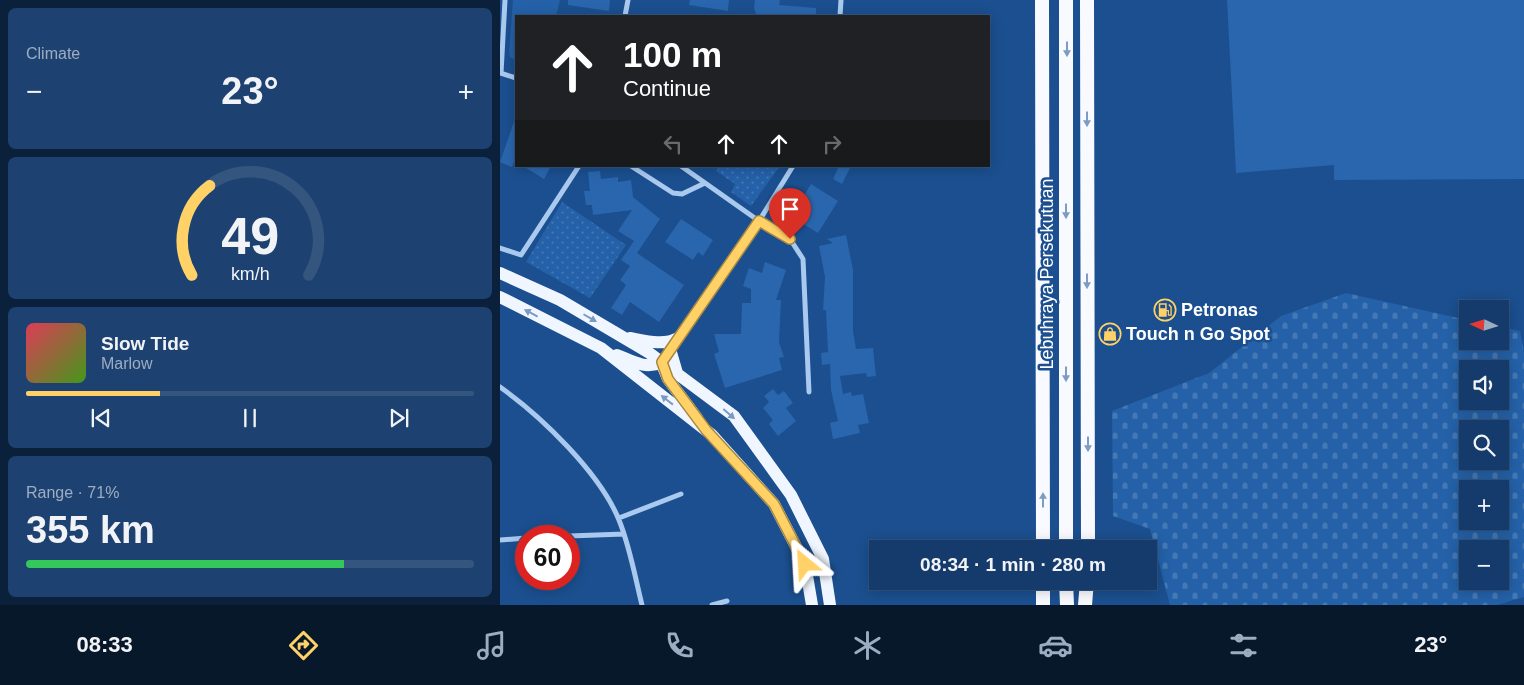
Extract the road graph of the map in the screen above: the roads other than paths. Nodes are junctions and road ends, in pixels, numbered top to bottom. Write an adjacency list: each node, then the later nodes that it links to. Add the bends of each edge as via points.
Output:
1 (504, 0): 9 (street)
2 (628, 0): 7 (street)
3 (841, 0): 8 (street)
4 (1042, 0): 35 (highway, Lebuhraya Persekutuan, one-way to 4)
5 (1066, 0): 36 (highway, Lebuhraya Persekutuan, one-way to 36)
6 (1087, 0): 37 (highway, one-way to 37)
7 (625, 15)
8 (840, 15)
9 (501, 73): 10 (street)
10 (515, 78)
11 (578, 167): 17 (street, via 521,255)
12 (633, 167): 15 (street, via 672,193 682,194)
13 (682, 167): 15 (street)
14 (792, 167): 16 (street)
15 (705, 183): 16 (street)
16 (759, 221): 21 (street); 27 (street, via 790,239 803,259)
17 (500, 248)
18 (500, 272): 20 (main road, one-way to 20, via 560,300)
19 (500, 296): 22 (main road, one-way to 19)
20 (623, 337): 21 (main road, via 652,342 671,342); 24 (main road)
21 (678, 338): 23 (street)
22 (602, 348): 24 (main road, via 641,365 653,366); 28 (main road, one-way to 22)
23 (670, 349): 24 (street); 25 (main road)
24 (662, 362): 25 (main road); 28 (main road, via 668,379)
25 (677, 373): 45 (main road, one-way to 45, via 734,416 791,495 824,559)
26 (500, 387): 30 (street, via 580,461 604,491)
27 (809, 392)
28 (706, 430): 44 (main road, via 774,504 805,564)
29 (681, 494): 30 (street)
30 (618, 518): 31 (street)
31 (624, 534): 32 (street); 42 (street)
32 (580, 536)
33 (515, 539): 34 (street)
34 (500, 540)
35 (1043, 540)
36 (1066, 540)
37 (1088, 540)
38 (1043, 590): 46 (highway)
39 (1066, 590): 47 (highway)
40 (1086, 590): 48 (highway)
41 (727, 601): 43 (street)
42 (642, 605)
43 (712, 605)
44 (812, 605)
45 (830, 605)
46 (1043, 605)
47 (1067, 605)
48 (1085, 605)

